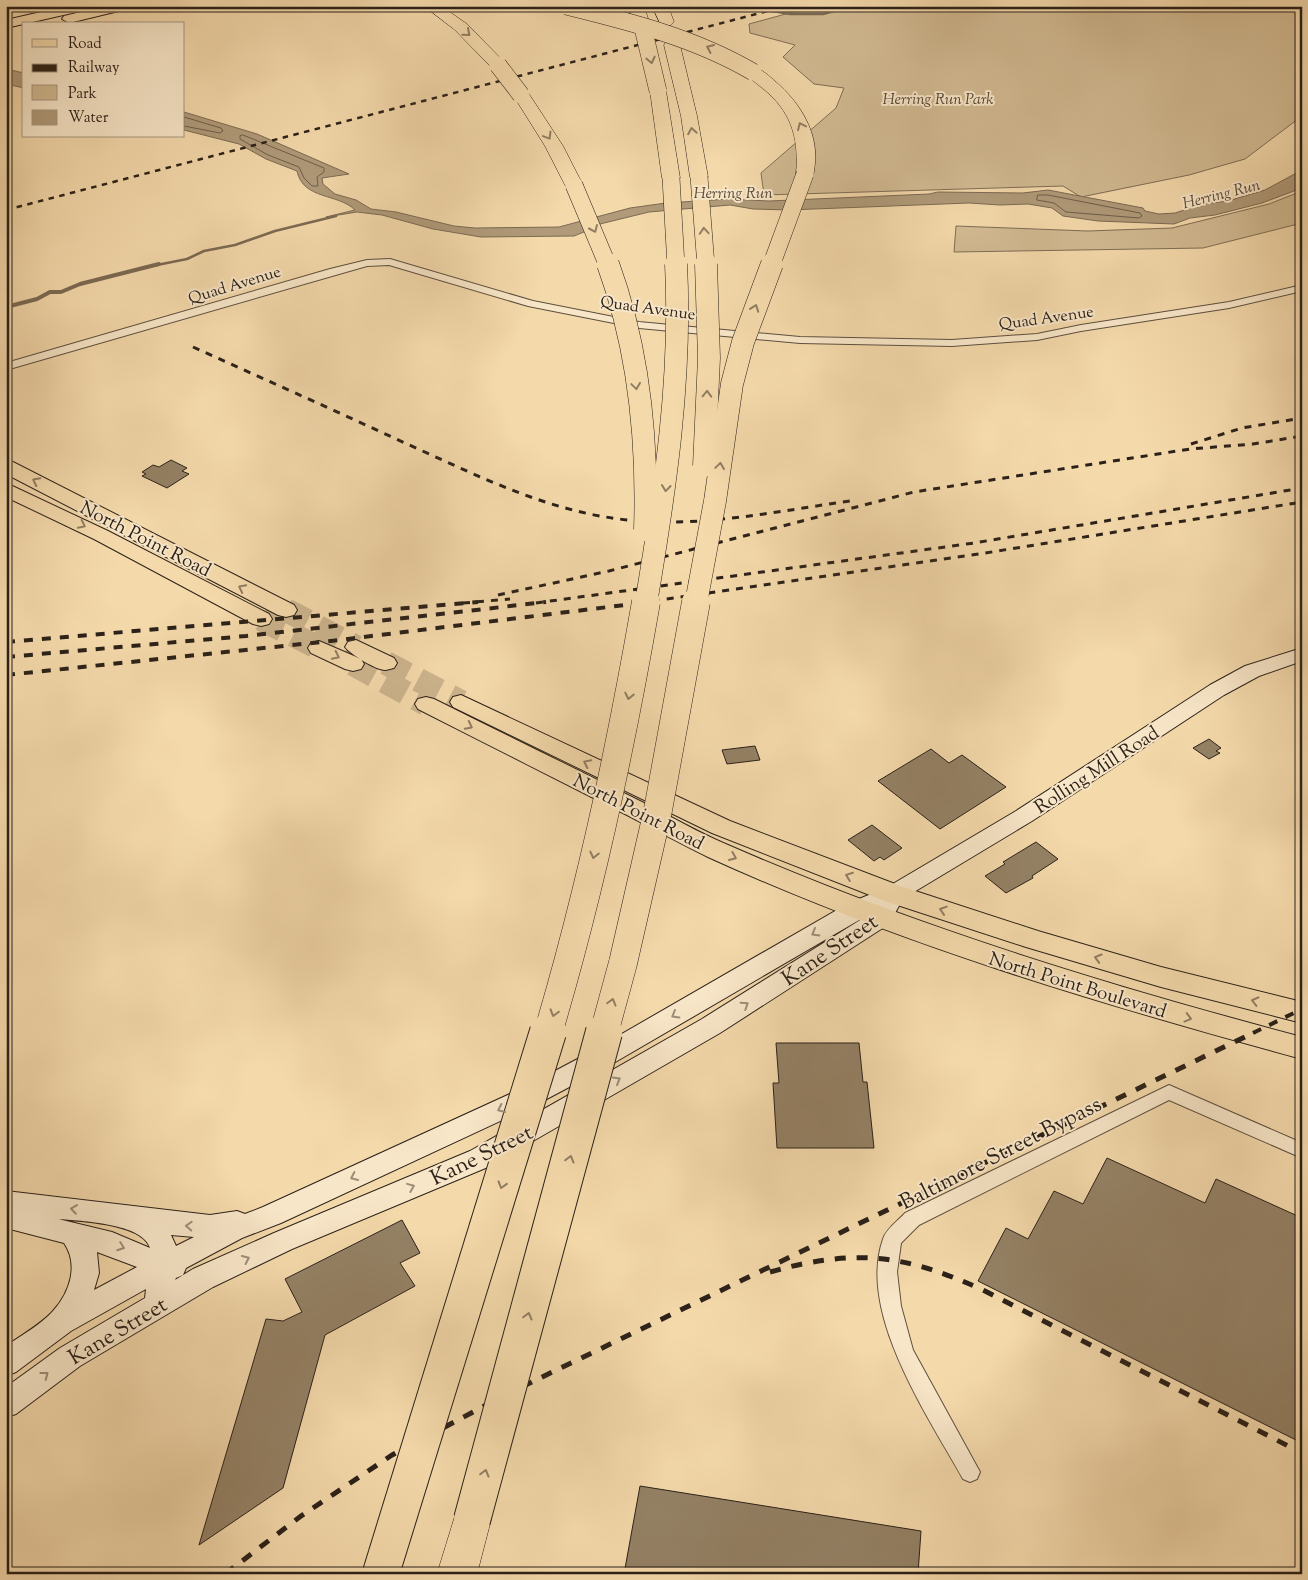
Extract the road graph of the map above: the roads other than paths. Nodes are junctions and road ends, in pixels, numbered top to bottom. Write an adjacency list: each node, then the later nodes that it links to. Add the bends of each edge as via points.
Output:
1 (85, 6): 9 (main road)
2 (122, 6): 8 (main road)
3 (431, 6): 23 (highway, one-way to 23, bridge, via 474,39 521,95 554,146 574,185 616,289 637,388 643,442 646,500)
4 (566, 6): 28 (highway, one-way to 4, bridge, via 715,501 732,384 743,342 805,174 807,146 788,104 753,72 715,50 673,34)
5 (636, 6): 23 (highway, one-way to 23, bridge, via 658,91 671,178 677,284 675,370 664,500)
6 (660, 6): 7 (highway)
7 (669, 16): 28 (highway, one-way to 7, bridge, via 701,501 708,370 707,285 699,177)
8 (54, 22)
9 (6, 24)
10 (22, 28): 11 (main road)
11 (6, 32)
12 (1302, 288): 13 (street, Quad Avenue, via 1229,305 1037,337 952,343 854,342 638,325 532,304 399,264 376,262 328,272)
13 (6, 367)
14 (6, 466): 16 (main road, North Point Road, one-way to 14)
15 (6, 489): 17 (main road, North Point Road)
16 (68, 498): 17 (main road); 18 (main road, North Point Road)
17 (47, 509): 19 (main road, North Point Road, one-way to 19)
18 (144, 537): 19 (main road); 20 (main road, North Point Road, one-way to 18)
19 (126, 548): 21 (main road, North Point Road)
20 (286, 610)
21 (261, 619)
22 (319, 648): 25 (main road, one-way to 25)
23 (638, 649): 47 (highway, one-way to 47, bridge, via 608,800 570,959)
24 (1302, 654): 30 (main road, Rolling Mill Road, via 1252,671 1217,690 1024,816)
25 (386, 663)
26 (461, 702): 29 (main road, North Point Road, one-way to 26)
27 (426, 704): 29 (main road, North Point Road, one-way to 29)
28 (674, 721): 48 (highway, one-way to 28, bridge, via 623,963 658,810)
29 (670, 814): 30 (main road, North Point Road, one-way to 29, via 721,827); 31 (main road, North Point Road, one-way to 31, via 717,850)
30 (894, 894): 31 (main road, Kane Street); 32 (main road, North Point Boulevard, one-way to 30, via 1071,950)
31 (869, 913): 33 (main road, North Point Boulevard, one-way to 33, via 1094,991); 36 (main road, Kane Street, one-way to 36, via 532,1095); 41 (main road, Kane Street, one-way to 31, via 479,1159 711,1026)
32 (1302, 1013)
33 (1302, 1048)
34 (1302, 1151): 46 (street, Baltimore Street Bypass, via 1169,1092 912,1219 892,1240 887,1272 891,1306 904,1353)
35 (6, 1202): 38 (main road, one-way to 35)
36 (272, 1215): 38 (main road, one-way to 38, via 210,1227); 40 (main road, Kane Street, via 233,1230)
37 (6, 1217): 39 (main road)
38 (122, 1217): 40 (main road, via 158,1232 164,1244)
39 (73, 1234): 40 (main road, one-way to 40, via 112,1244); 43 (main road, via 85,1254 85,1270 80,1291)
40 (164, 1266): 41 (main road); 42 (main road); 43 (main road, Kane Street)
41 (219, 1271): 42 (main road, Kane Street)
42 (156, 1305): 45 (main road, Kane Street, one-way to 42, via 70,1357)
43 (61, 1322): 44 (main road, Kane Street)
44 (6, 1364)
45 (6, 1404)
46 (970, 1472)
47 (381, 1573)
48 (457, 1574)

